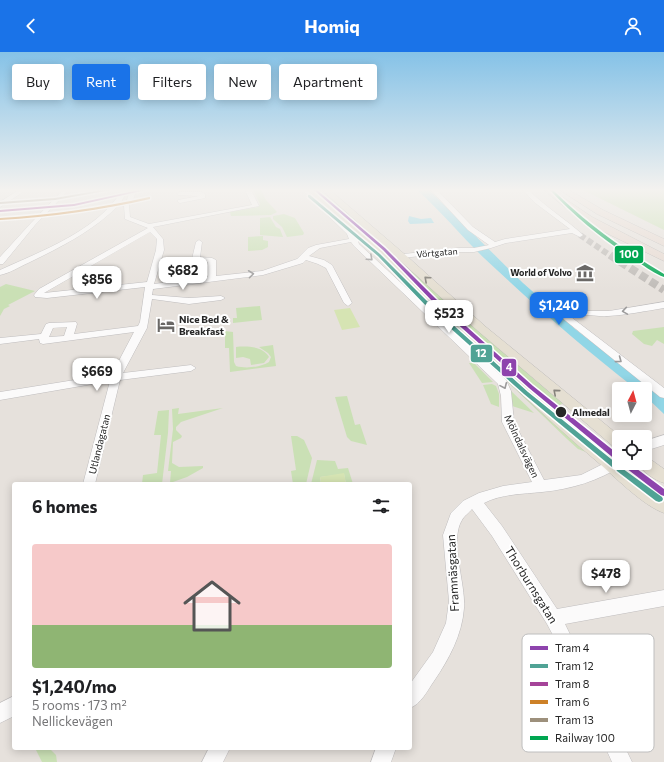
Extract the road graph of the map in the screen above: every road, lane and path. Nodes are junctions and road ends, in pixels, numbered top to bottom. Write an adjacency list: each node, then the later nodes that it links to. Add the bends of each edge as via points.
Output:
1 (34, 223): 27 (street)
2 (93, 223): 28 (street, via 77,234)
3 (139, 223): 14 (street)
4 (168, 223): 14 (street)
5 (341, 223): 18 (street, Mölndalsvägen)
6 (345, 223): 19 (main road, Mölndalsvägen)
7 (359, 223): 26 (main road, Mölndalsvägen)
8 (465, 223): 22 (street, via 487,242)
9 (566, 223): 15 (street)
10 (597, 223): 25 (highway)
11 (610, 223): 23 (highway)
12 (623, 223): 21 (highway)
13 (639, 223): 16 (highway)
14 (151, 228): 30 (street, Utlandagatan, via 159,237 161,244); 30 (street, via 38,295)
15 (573, 231): 17 (street); 22 (street, Vörtgatan, via 505,241)
16 (664, 234)
17 (580, 235)
18 (352, 239): 19 (street); 24 (street, via 318,246); 52 (street, Mölndalsvägen, one-way to 52, via 502,382 507,394 508,422)
19 (365, 239): 26 (main road, Mölndalsvägen)
20 (199, 242): 29 (street, via 196,258 212,260)
21 (664, 243)
22 (495, 245): 26 (street, Vörtgatan, via 461,254)
23 (664, 249)
24 (305, 257): 29 (street, one-way to 24, via 263,273 290,265); 33 (street, via 329,267)
25 (664, 258)
26 (396, 259): 43 (main road, Mölndalsvägen, one-way to 26); 46 (main road, Mölndalsvägen, via 399,273 520,384)
27 (0, 262)
28 (0, 273)
29 (212, 279): 30 (street)
30 (149, 286): 31 (street, Utlandagatan)
31 (148, 297): 32 (street, via 189,301); 35 (street, Utlandagatan)
32 (221, 298)
33 (348, 303)
34 (664, 305): 41 (street, one-way to 41, via 603,314 581,312 565,317)
35 (142, 328): 37 (street); 40 (street, Utlandagatan)
36 (45, 336): 37 (street, via 43,341); 37 (street, via 49,326 73,324); 38 (street)
37 (68, 338)
38 (0, 342)
39 (191, 368): 40 (street)
40 (116, 377): 42 (street); 51 (street, Utlandagatan)
41 (664, 394)
42 (0, 396)
43 (612, 437)
44 (664, 440): 45 (street)
45 (652, 444)
46 (612, 461)
47 (612, 465): 52 (street, Framnäsgatan, via 600,473 580,480)
48 (652, 468): 50 (main road)
49 (621, 470): 54 (main road, Mölndalsvägen, via 635,485)
50 (664, 477)
51 (90, 482)
52 (541, 487): 53 (street, Framnäsgatan, via 489,494)
53 (473, 501): 56 (street, Thorburnsgatan, via 497,531); 58 (street, Framnäsgatan, via 458,513 451,527 456,611 450,638)
54 (664, 506)
55 (664, 598): 56 (street)
56 (553, 618): 57 (street, Thorburnsgatan)
57 (561, 634)
58 (412, 697)
59 (12, 706): 60 (street)
60 (0, 714)
61 (219, 750): 64 (street)
62 (385, 750): 65 (street)
63 (617, 752): 66 (street, Thorburnsgatan)
64 (212, 762)
65 (381, 762)
66 (622, 762)

